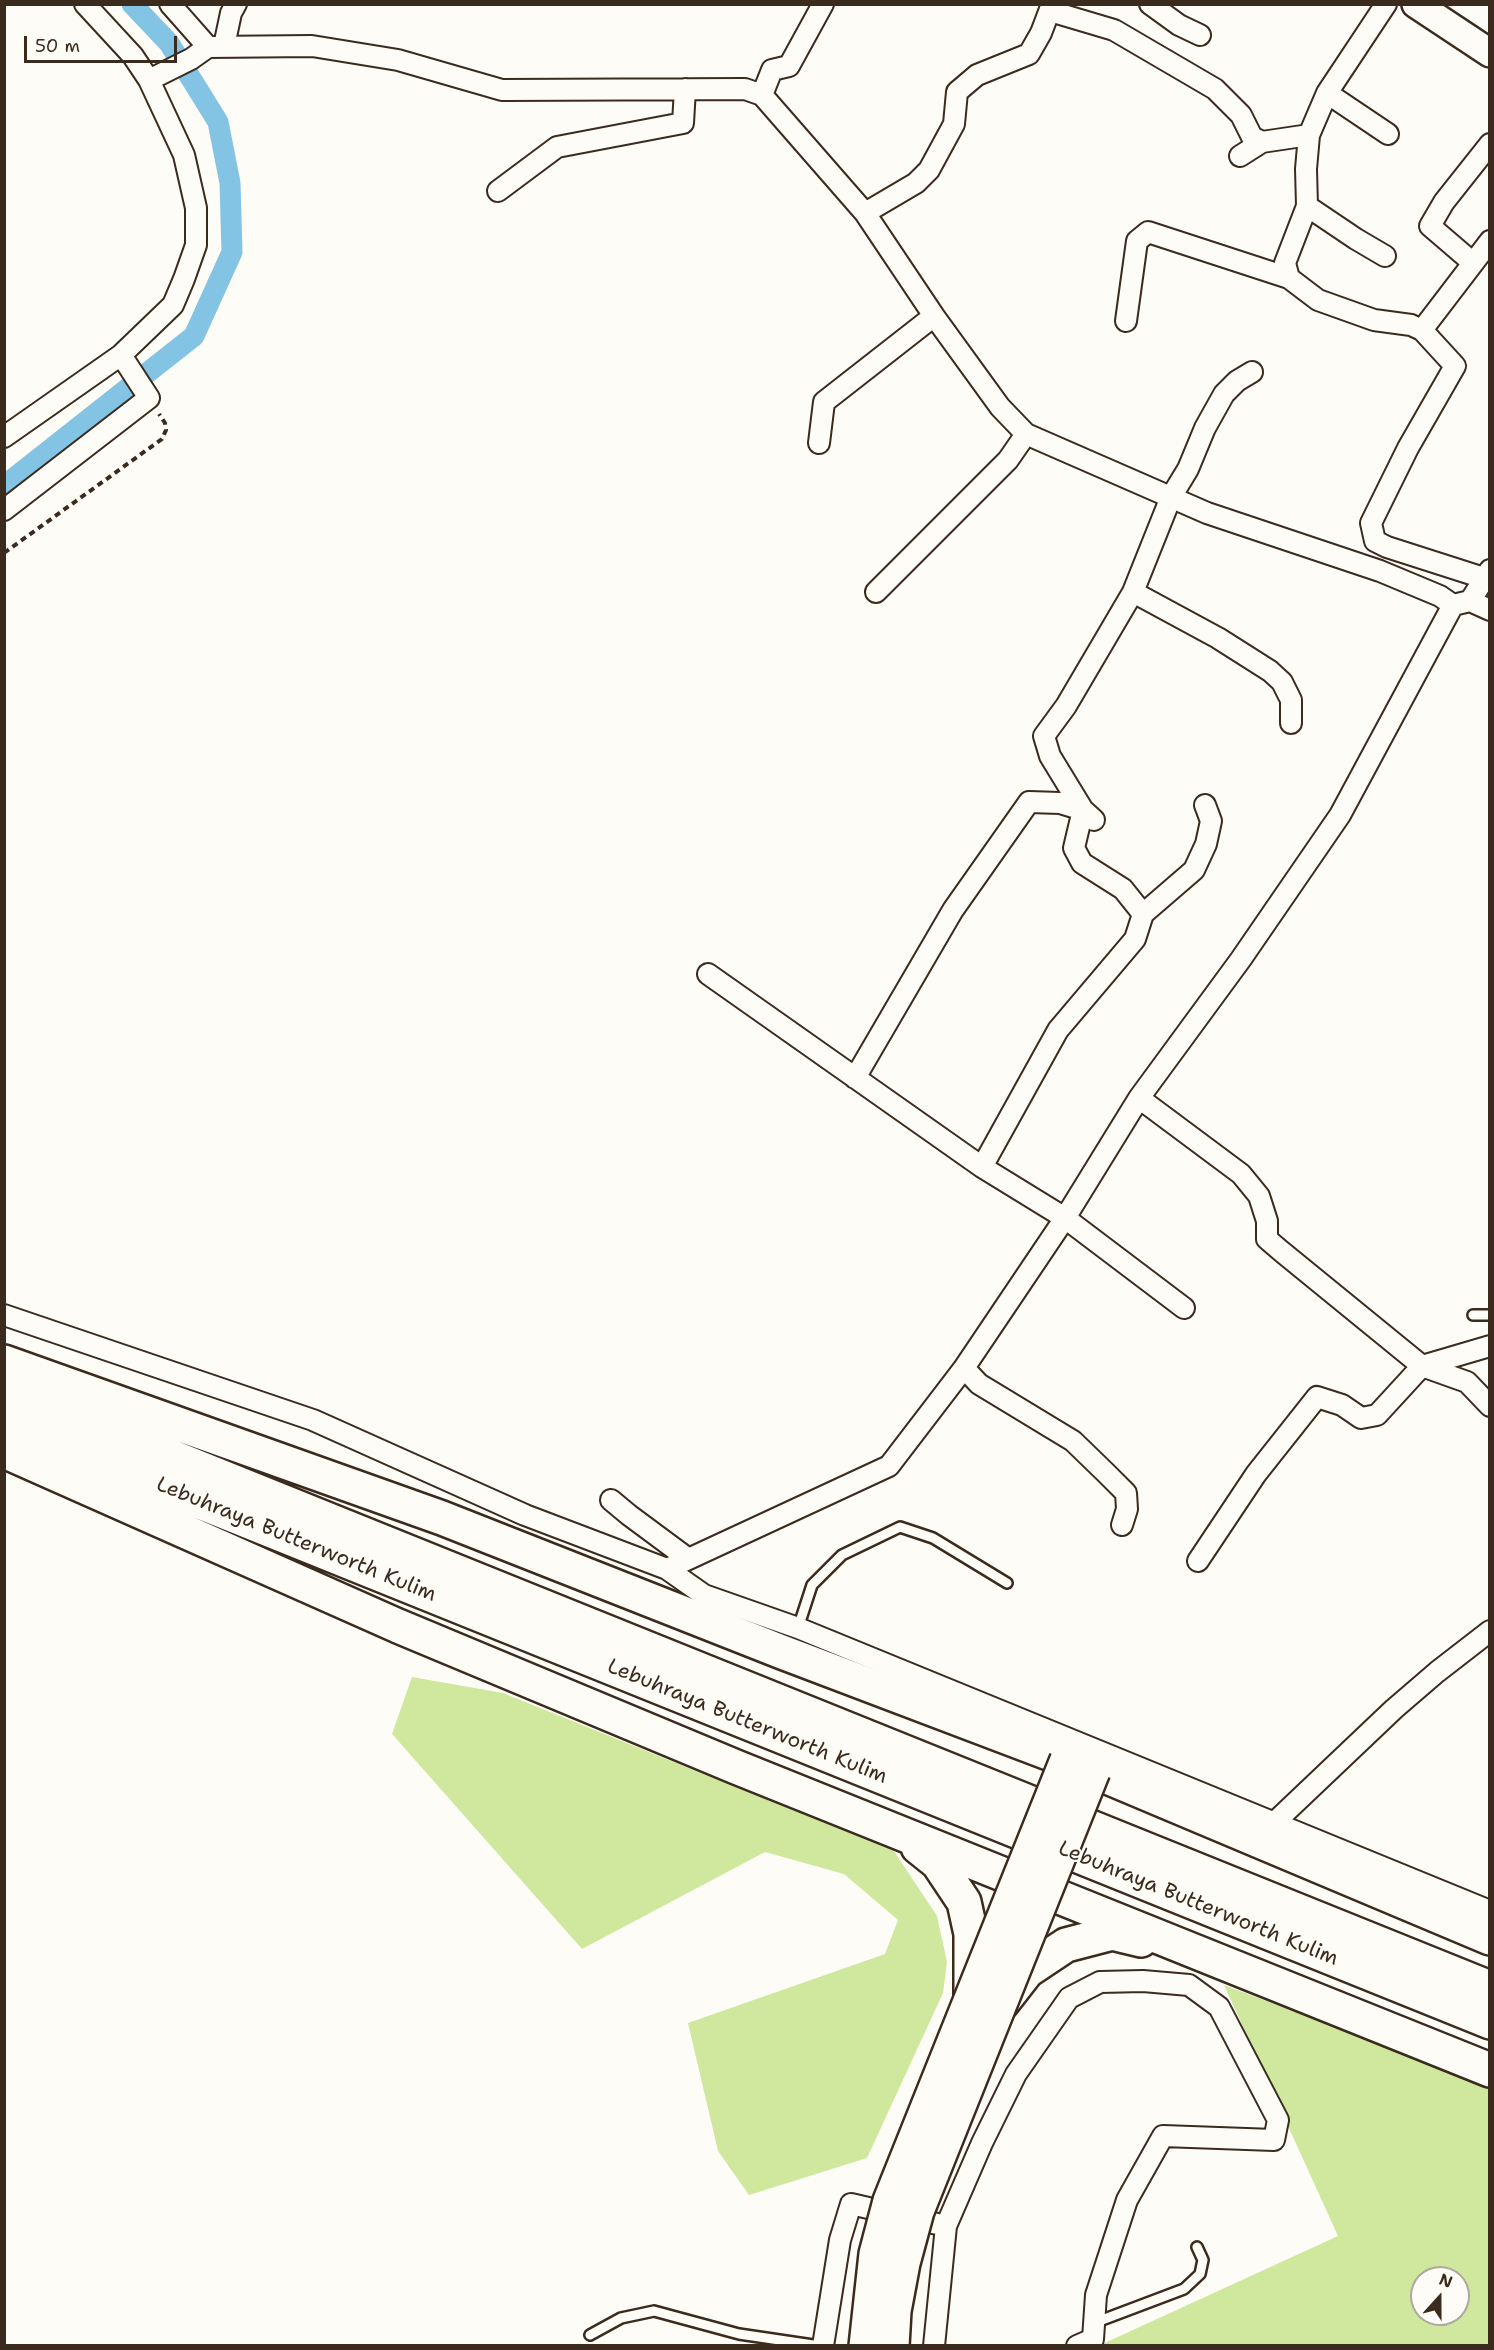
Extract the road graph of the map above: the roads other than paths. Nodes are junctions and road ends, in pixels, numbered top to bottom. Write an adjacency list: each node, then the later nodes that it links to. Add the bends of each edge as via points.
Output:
1 (85, 4): 12 (street)
2 (170, 4): 10 (street)
3 (236, 4): 10 (street)
4 (823, 4): 15 (street, via 789,66 772,69)
5 (1150, 4): 9 (street)
6 (1386, 4): 14 (street)
7 (1051, 8): 18 (street, via 1114,30 1215,89 1241,115 1252,137); 23 (street, via 1029,54 977,75 957,92 954,124 929,170 916,183)
8 (1428, 8): 11 (main road)
9 (1200, 35)
10 (216, 47): 12 (street); 13 (street, via 312,46 398,60 502,90)
11 (1490, 53)
12 (156, 77): 31 (street, via 184,155 196,208 196,245 173,305)
13 (685, 89): 15 (street, via 745,89); 21 (street, via 683,123 556,147)
14 (1327, 93): 16 (street); 17 (street)
15 (762, 95): 23 (street)
16 (1388, 134)
17 (1309, 135): 18 (street); 22 (street)
18 (1262, 142): 20 (street)
19 (1490, 144): 26 (street, via 1430,226)
20 (1240, 156)
21 (498, 191)
22 (1307, 206): 25 (street); 27 (street, via 1285,263)
23 (865, 213): 28 (street)
24 (1490, 241): 26 (street)
25 (1385, 256)
26 (1472, 262): 30 (street)
27 (1289, 278): 29 (street, via 1148,232 1137,241); 30 (street, via 1318,300 1374,320)
28 (934, 316): 33 (street, via 1000,407); 35 (street, via 824,402)
29 (1126, 321)
30 (1422, 330): 38 (street, via 1455,366 1371,523 1375,541)
31 (124, 361): 34 (street); 37 (street, via 147,395)
32 (1252, 372): 36 (street, via 1224,394)
33 (1026, 434): 36 (street); 39 (street, via 1008,460)
34 (4, 437)
35 (819, 443)
36 (1171, 497): 40 (street); 41 (street)
37 (4, 510)
38 (1488, 576): 41 (street)
39 (876, 592)
40 (1133, 592): 43 (street, via 1270,671 1292,700); 45 (street, via 1044,736 1050,756)
41 (1461, 603): 42 (street); 49 (street, via 1340,815 1222,987)
42 (1490, 610)
43 (1291, 723)
44 (1205, 805): 46 (street, via 1211,821 1194,870)
45 (1088, 815): 46 (street, via 1074,848 1082,863 1123,888); 48 (street, via 1060,803 1029,802 953,910)
46 (1143, 914): 50 (street, via 1135,939 1058,1030)
47 (708, 974): 48 (street)
48 (855, 1078): 50 (street)
49 (1139, 1098): 51 (street); 58 (street, via 1241,1174 1259,1196 1268,1221 1267,1239)
50 (982, 1167): 51 (street)
51 (1065, 1218): 52 (street); 59 (street)
52 (1184, 1308)
53 (4, 1315): 68 (street, via 313,1420 525,1515)
54 (1473, 1315): 55 (lane)
55 (1490, 1315)
56 (1490, 1346): 58 (street)
57 (4, 1362): 72 (highway, via 442,1518)
58 (1422, 1366): 61 (street, via 1467,1382); 67 (street, via 1377,1415 1362,1418 1342,1405 1317,1398 1256,1474)
59 (964, 1368): 65 (street, via 979,1384 1073,1441 1106,1473 1126,1493); 66 (street, via 890,1466)
60 (4, 1389): 79 (highway, Lebuhraya Butterworth Kulim)
61 (1490, 1406)
62 (4, 1423): 81 (highway, Lebuhraya Butterworth Kulim)
63 (4, 1451): 74 (highway, via 398,1626)
64 (611, 1500): 66 (street)
65 (1122, 1525)
66 (687, 1558): 68 (street)
67 (1198, 1561)
68 (667, 1569): 70 (street, via 704,1595)
69 (1006, 1583): 70 (lane, via 933,1538 900,1527 842,1556 813,1585)
70 (798, 1628): 73 (street)
71 (1490, 1631): 73 (street, via 1394,1709)
72 (1080, 1766): 75 (highway, bridge); 77 (highway)
73 (1275, 1822): 76 (street)
74 (901, 1834): 75 (highway); 80 (highway, via 938,1863 964,1902)
75 (1031, 1886): 78 (highway); 80 (highway, bridge)
76 (1490, 1911)
77 (1490, 1938)
78 (1210, 1957): 80 (highway, bridge, via 1112,1933 1066,1945); 82 (highway)
79 (1490, 1988)
80 (985, 2003): 88 (highway, bridge, via 890,2201 876,2254); 89 (highway, bridge, via 917,2211 894,2310)
81 (1490, 2022)
82 (1487, 2069)
83 (946, 2226): 85 (street, via 1016,2074 1070,1998 1100,1982 1189,1985 1219,2007 1278,2120 1274,2140 1163,2136 1127,2200 1096,2295); 87 (street, via 850,2204); 90 (street)
84 (1197, 2247): 85 (lane, via 1203,2260 1200,2274 1184,2289)
85 (1094, 2324): 91 (street, via 1093,2339)
86 (590, 2335): 87 (lane, via 621,2318 654,2311 739,2334)
87 (822, 2346)
88 (866, 2346)
89 (892, 2346)
90 (934, 2346)
91 (1077, 2346)

